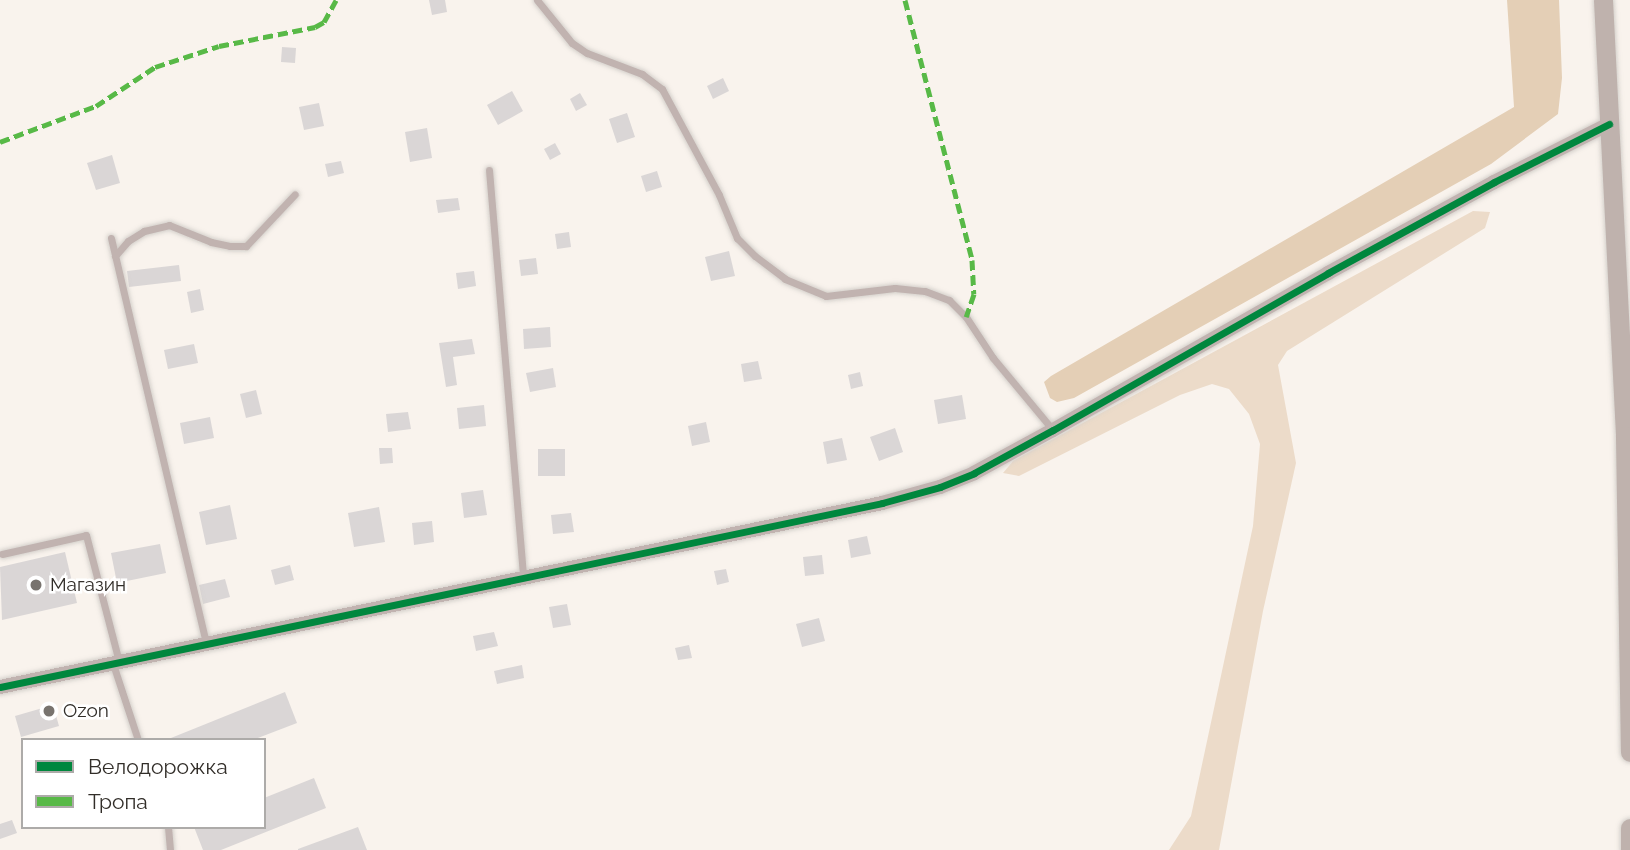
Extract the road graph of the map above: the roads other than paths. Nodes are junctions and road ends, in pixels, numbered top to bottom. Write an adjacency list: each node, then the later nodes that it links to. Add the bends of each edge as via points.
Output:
1 (537, 0): 8 (lane, via 572,43 642,74 662,89 737,238 755,256 785,279 826,296 895,288 925,291 949,300)
2 (1603, 0): 3 (main road)
3 (1609, 124): 8 (street, via 1328,273); 15 (main road, via 1625,436)
4 (489, 170): 10 (lane)
5 (295, 194): 7 (lane, via 246,246 211,242 169,225 136,236)
6 (111, 239): 7 (lane)
7 (115, 256): 11 (lane)
8 (1053, 430): 10 (street, via 974,473 914,496)
9 (2, 554): 12 (lane, via 86,536)
10 (523, 576): 11 (street)
11 (206, 643): 12 (street)
12 (116, 663): 13 (street); 14 (lane)
13 (0, 687)
14 (137, 738)
15 (1630, 752)
16 (1630, 828): 19 (main road)
17 (167, 829): 18 (lane)
18 (170, 850)
19 (1630, 850)

